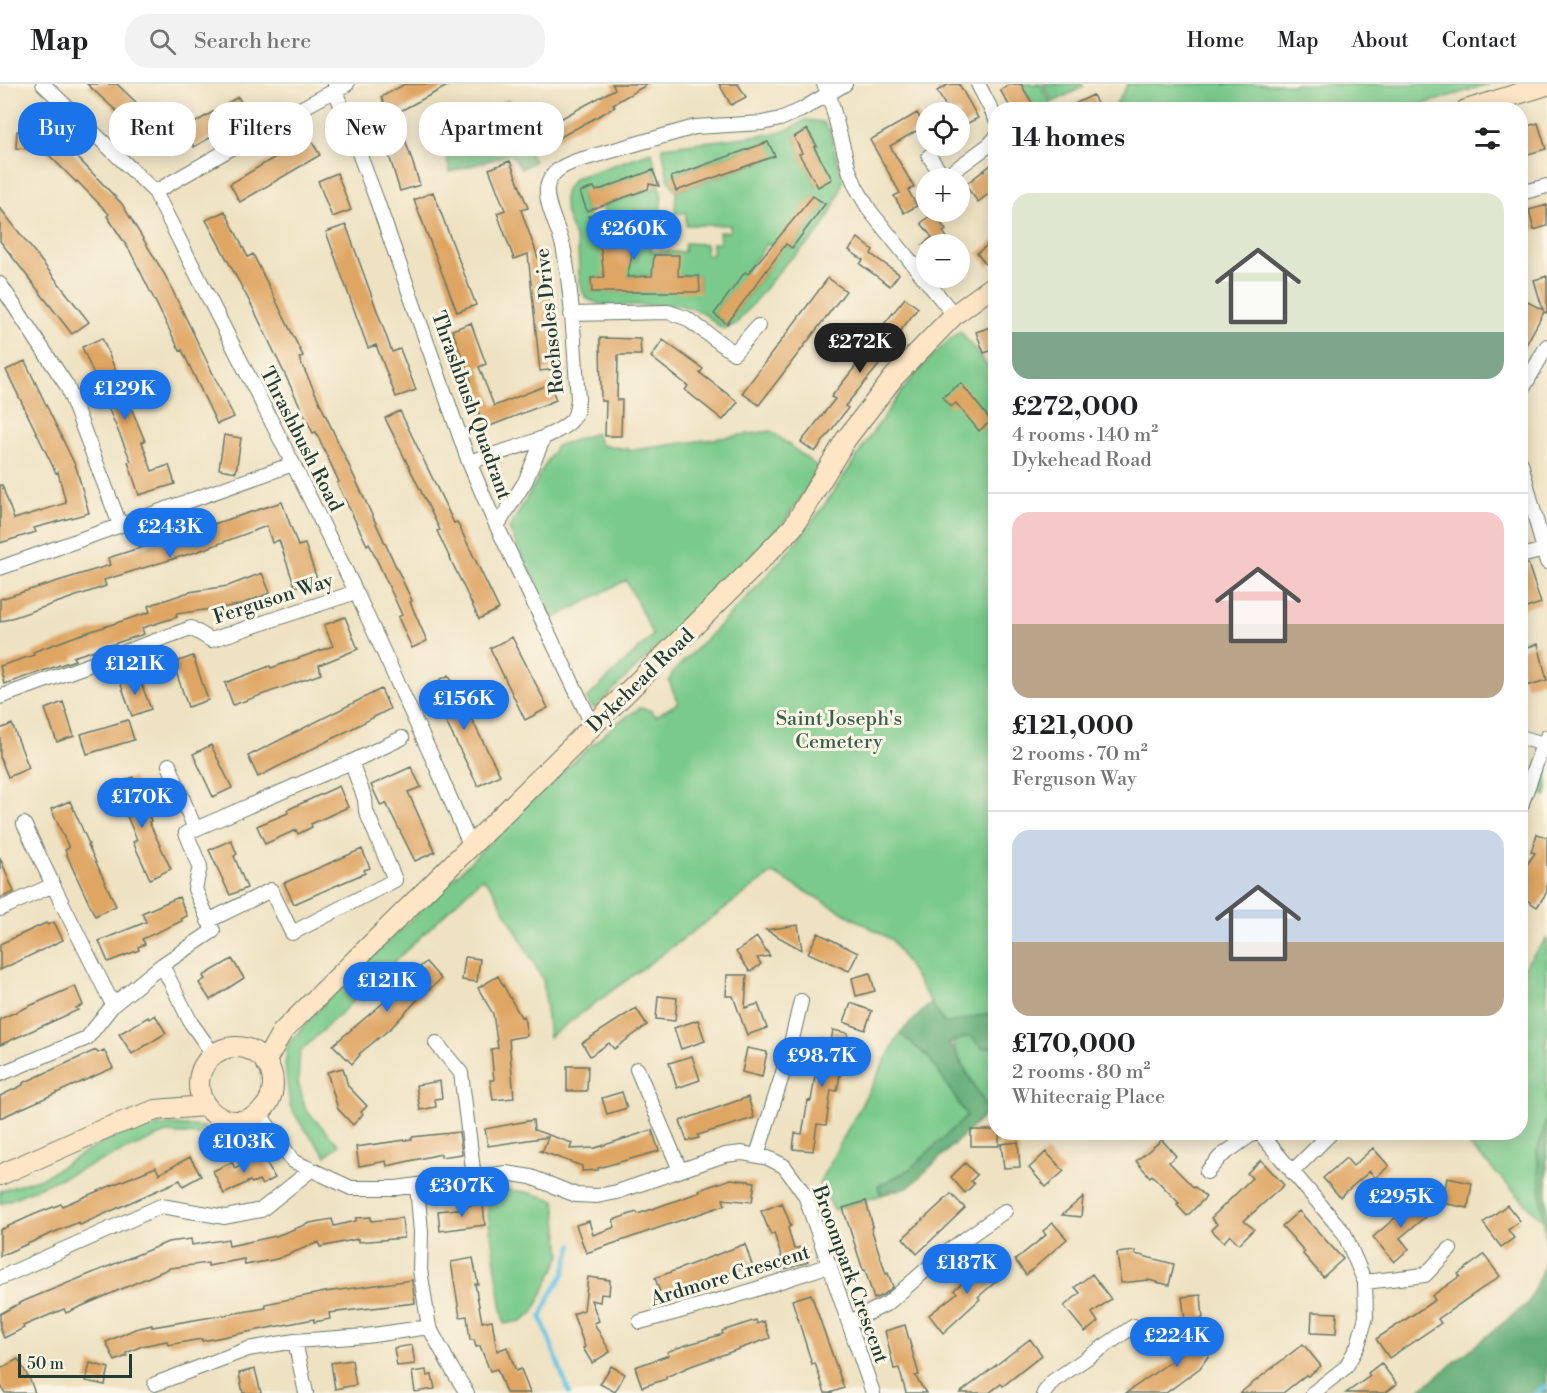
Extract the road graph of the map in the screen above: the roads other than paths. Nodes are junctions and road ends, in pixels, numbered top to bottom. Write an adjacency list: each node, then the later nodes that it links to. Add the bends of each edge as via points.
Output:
1 (43, 84): 14 (street, Thrashbush Road)
2 (846, 84): 6 (street, Rochsoles Drive)
3 (978, 84): 8 (street)
4 (1547, 85): 7 (street)
5 (335, 86): 14 (street); 26 (street, Thrashbush Quadrant)
6 (827, 89): 18 (street, Rochsoles Drive, via 801,110 780,119 695,127 559,168 547,188 564,249); 19 (street, via 849,170 870,212)
7 (1492, 102)
8 (988, 103)
9 (988, 146): 12 (street)
10 (929, 156): 11 (street)
11 (937, 168)
12 (958, 168)
13 (1547, 186): 15 (street)
14 (156, 192): 27 (street, Thrashbush Road)
15 (1528, 192)
16 (0, 284): 29 (street, via 67,386)
17 (988, 290): 19 (street, Dykehead Road)
18 (571, 314): 20 (street, via 668,312 686,318 734,353); 25 (street, Rochsoles Drive, via 577,410 573,419)
19 (954, 315): 36 (street, Dykehead Road, via 894,377 846,439 793,527)
20 (758, 326)
21 (1547, 346): 22 (street)
22 (1534, 366): 23 (street); 24 (street)
23 (1547, 374)
24 (1528, 378)
25 (544, 437): 26 (street, Rochsoles Drive); 30 (street, via 525,483)
26 (469, 462): 30 (street, Thrashbush Quadrant)
27 (293, 464): 29 (street); 34 (street, Thrashbush Road)
28 (1528, 490): 32 (street)
29 (120, 525): 33 (street)
30 (497, 526): 36 (street, Thrashbush Quadrant)
31 (1528, 556): 32 (street)
32 (1545, 556)
33 (0, 568)
34 (356, 592): 35 (street, Ferguson Way, via 212,640 191,628); 45 (street, Thrashbush Road)
35 (0, 697)
36 (593, 726): 45 (street, Dykehead Road)
37 (402, 738): 40 (street)
38 (1528, 738): 39 (street)
39 (1545, 740): 42 (street)
40 (351, 762): 44 (street); 48 (street, via 366,811 396,880 292,933 271,891)
41 (169, 765): 44 (street)
42 (1528, 787)
43 (24, 824): 46 (street)
44 (195, 829): 48 (street, via 186,833 200,866 195,889)
45 (471, 848): 54 (street, Dykehead Road, via 282,1032)
46 (53, 885): 47 (street); 51 (street)
47 (0, 909)
48 (208, 921): 49 (street, via 213,931)
49 (162, 965): 51 (street); 53 (street, via 191,1023)
50 (801, 1001): 62 (street)
51 (113, 1005): 56 (street, via 87,1038)
52 (436, 1043): 68 (street, via 461,1073)
53 (213, 1054): 54 (street, via 234,1046 256,1052); 57 (street, via 199,1077)
54 (265, 1062): 58 (street, via 273,1085)
55 (638, 1070): 64 (street)
56 (0, 1074)
57 (204, 1106): 58 (street, via 231,1121); 67 (street, via 156,1110)
58 (260, 1113): 63 (street, Broompark Crescent, via 293,1161)
59 (1246, 1140): 65 (street)
60 (1264, 1140): 66 (street)
61 (1324, 1140): 66 (street)
62 (757, 1155): 64 (street, Broompark Crescent, via 725,1155); 72 (street, Broompark Crescent, via 784,1166 805,1195)
63 (311, 1170): 69 (street, Broompark Crescent, via 351,1188); 73 (street, via 261,1210 225,1217 161,1206)
64 (680, 1170): 68 (street, Broompark Crescent, via 597,1196 576,1194 531,1177 506,1173)
65 (1207, 1172)
66 (1292, 1172): 74 (street, via 1344,1233)
67 (0, 1175)
68 (474, 1177): 69 (street, Broompark Crescent)
69 (417, 1186): 78 (street, via 420,1270)
70 (1005, 1211): 76 (street, via 945,1253 888,1303)
71 (1450, 1249): 74 (street, via 1425,1275)
72 (831, 1265): 75 (street, Ardmore Crescent); 76 (street, Broompark Crescent)
73 (0, 1278)
74 (1365, 1282): 85 (street, via 1366,1317 1358,1345 1346,1366)
75 (640, 1322)
76 (850, 1322): 83 (street, Broompark Crescent)
77 (1134, 1326): 84 (street, via 1053,1381)
78 (429, 1327): 79 (street); 82 (street)
79 (295, 1341): 80 (street, via 248,1349); 81 (street)
80 (155, 1384)
81 (306, 1393)
82 (467, 1393)
83 (873, 1393)
84 (1044, 1393)
85 (1313, 1393)

